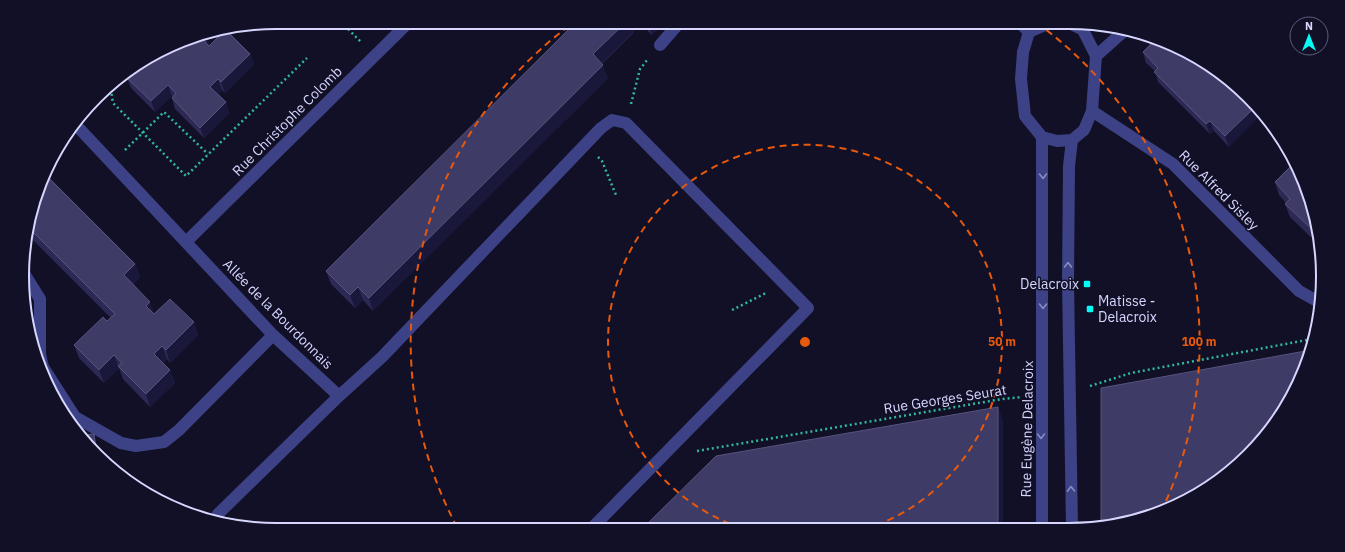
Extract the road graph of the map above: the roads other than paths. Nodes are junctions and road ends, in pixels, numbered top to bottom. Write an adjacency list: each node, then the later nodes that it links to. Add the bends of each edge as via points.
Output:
1 (402, 29): 14 (street, Rue Christophe Colomb)
2 (674, 29): 8 (street)
3 (1026, 29): 6 (street)
4 (1036, 29): 6 (street)
5 (1083, 30): 9 (street)
6 (1029, 32): 12 (street, via 1023,52 1022,72 1025,116)
7 (1120, 35): 9 (street)
8 (660, 45)
9 (1096, 56): 10 (street)
10 (1092, 111): 13 (street, via 1084,130); 16 (street, Rue Alfred Sisley, via 1173,164 1299,292)
11 (79, 128): 14 (street, Allée de la Bourdonnais)
12 (1042, 138): 13 (street); 25 (street, Rue Eugène Delacroix, one-way to 25)
13 (1072, 140): 26 (street, one-way to 13, via 1069,174)
14 (186, 242): 17 (street, Allée de la Bourdonnais)
15 (29, 282): 18 (street, via 40,299)
16 (1315, 300)
17 (273, 335): 20 (street, Allée de la Bourdonnais); 22 (street, via 164,442 136,446 121,443)
18 (38, 344)
19 (58, 392): 21 (street)
20 (339, 396): 23 (street); 24 (street, via 382,357 601,128 612,120 626,123 808,308)
21 (65, 404)
22 (75, 419)
23 (217, 516)
24 (598, 523)
25 (1042, 523)
26 (1072, 523)

